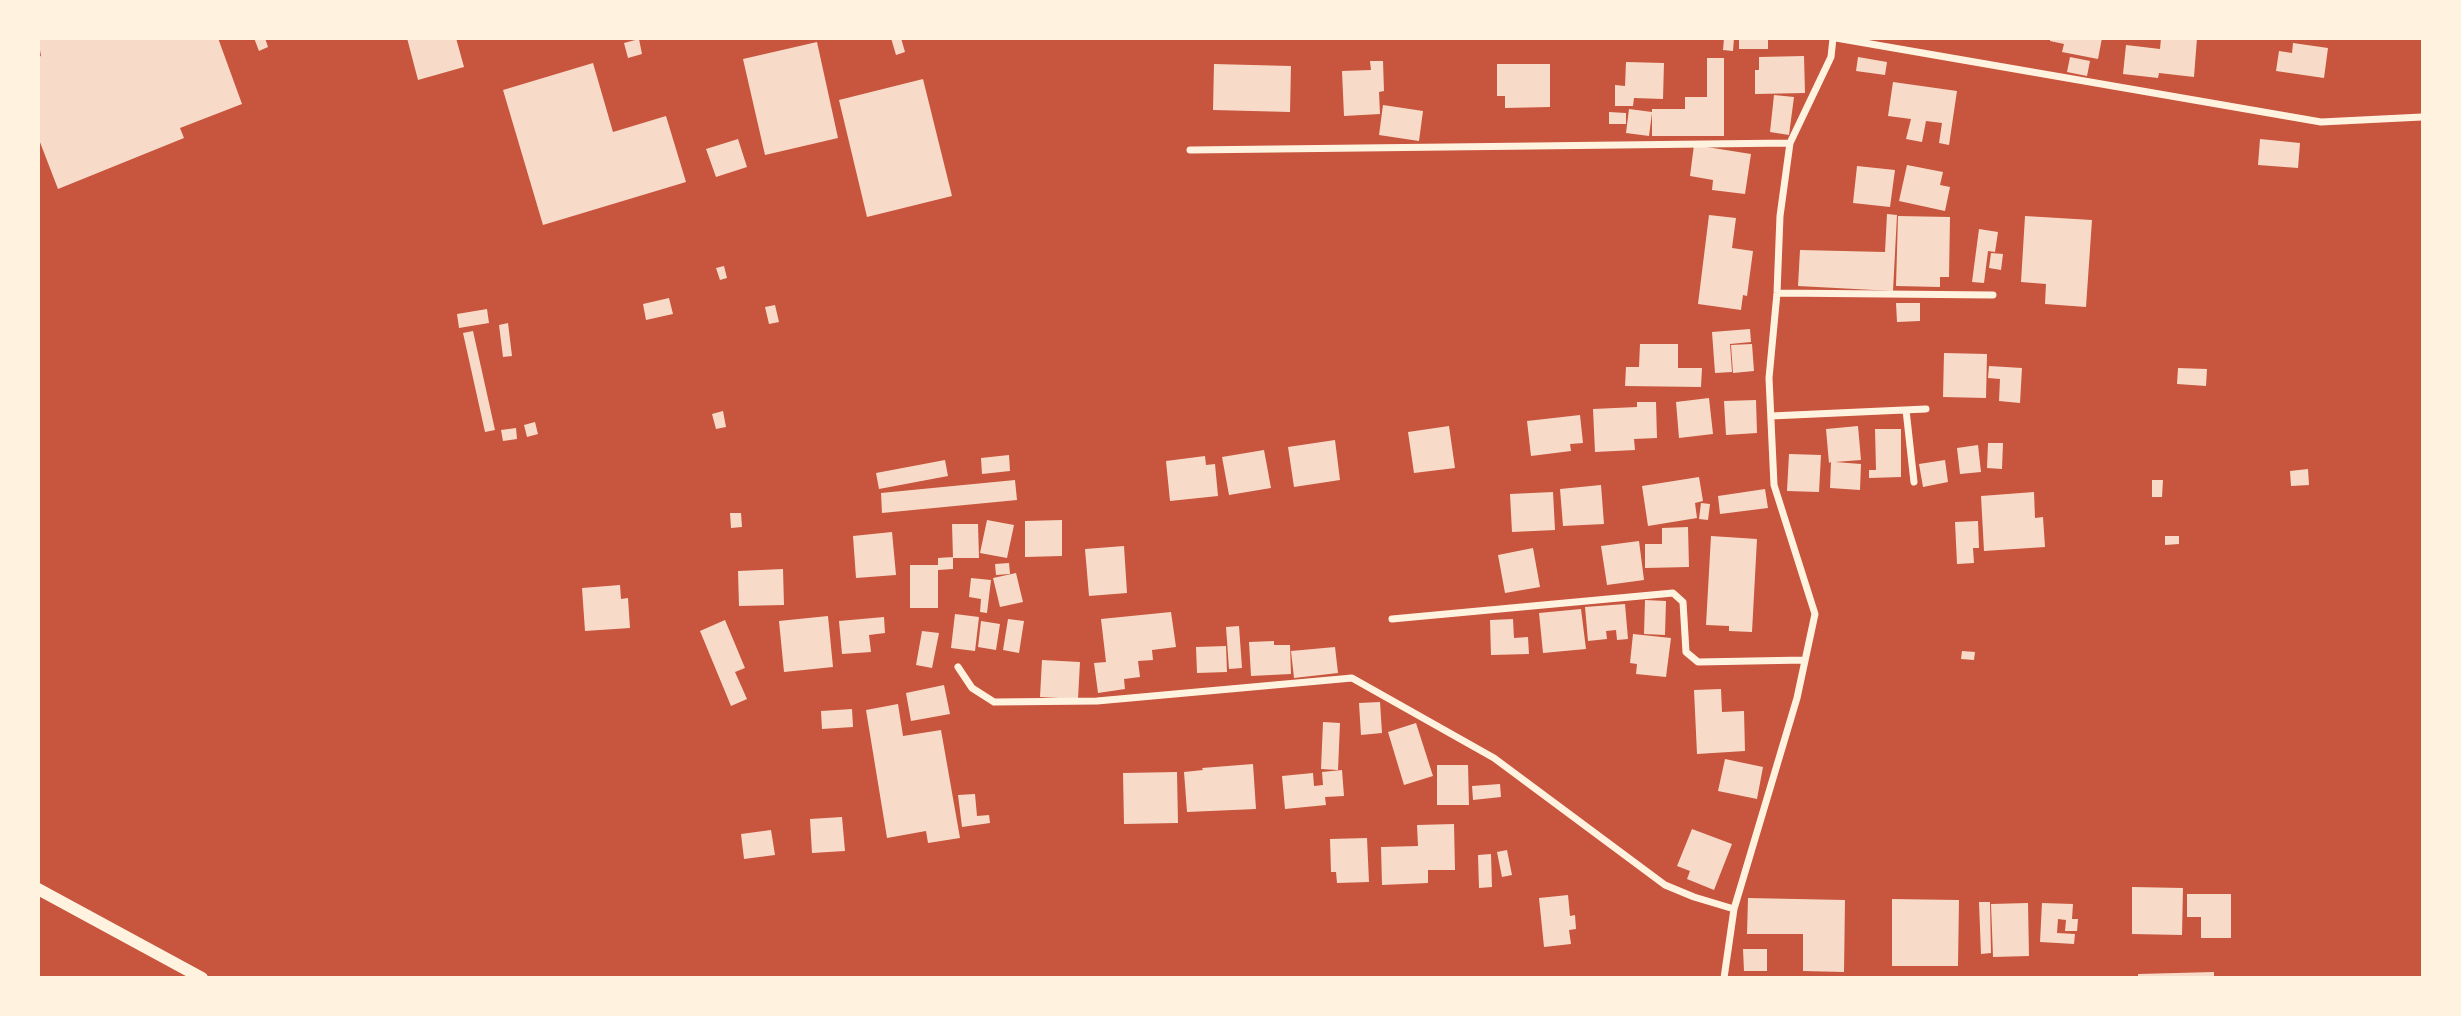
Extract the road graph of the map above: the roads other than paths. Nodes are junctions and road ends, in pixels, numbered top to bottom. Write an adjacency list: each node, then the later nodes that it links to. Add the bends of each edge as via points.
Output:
1 (1835, 38): 2 (street, via 2321,122); 3 (street, via 1831,57)
2 (2423, 117)
3 (1790, 143): 4 (street); 5 (street, via 1780,216)
4 (1190, 150)
5 (1777, 293): 6 (street); 9 (street, via 1769,378)
6 (1993, 295)
7 (1926, 409): 8 (street)
8 (1906, 410): 9 (street); 10 (street)
9 (1771, 416): 12 (street, via 1774,485 1815,614)
10 (1914, 482)
11 (1392, 619): 12 (street, via 1673,593 1683,602 1686,652 1698,662)
12 (1805, 660): 15 (street)
13 (958, 667): 15 (street, via 972,688 994,702 1097,701 1352,678 1494,758 1665,885)
14 (38, 889): 16 (main road)
15 (1734, 909): 17 (street)
16 (202, 978)
17 (1724, 978)

